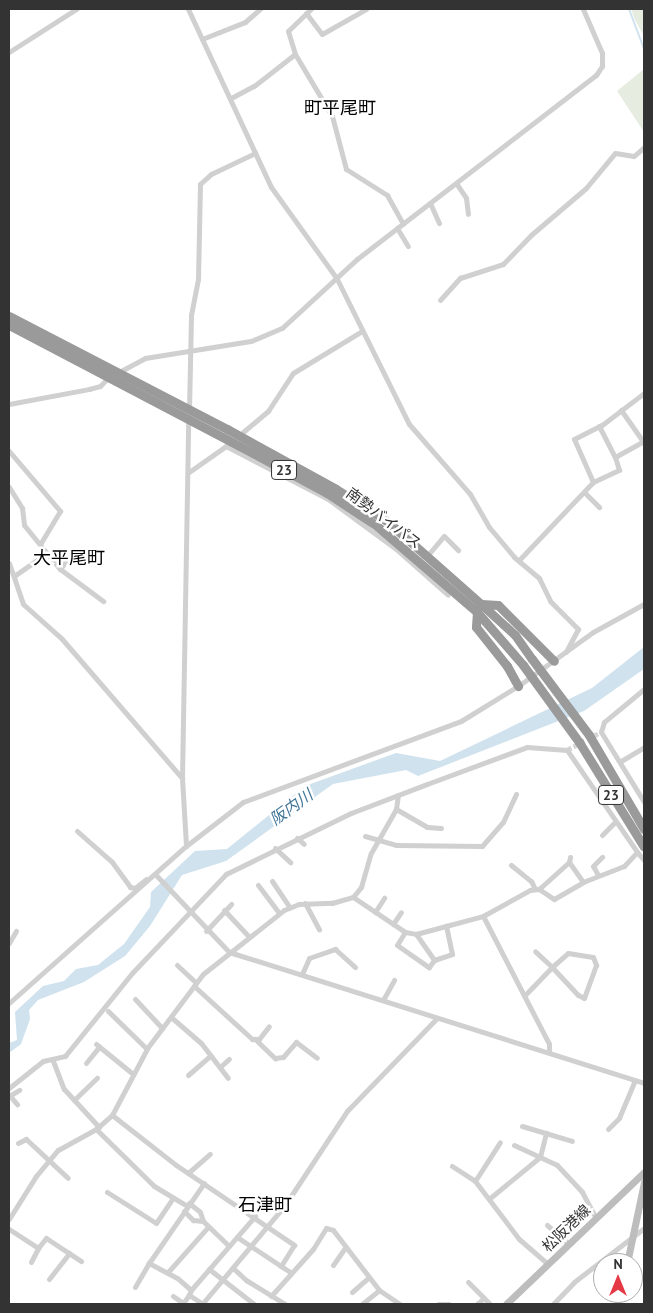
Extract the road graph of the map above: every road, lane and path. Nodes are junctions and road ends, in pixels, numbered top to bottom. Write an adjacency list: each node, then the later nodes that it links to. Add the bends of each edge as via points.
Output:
1 (76, 9): 8 (street)
2 (188, 9): 7 (street)
3 (260, 9): 7 (street, via 245,22)
4 (366, 9): 6 (street, via 322,34)
5 (583, 9): 13 (street, via 602,53 602,66 596,75)
6 (308, 11): 9 (street, via 288,31)
7 (202, 39): 10 (street)
8 (9, 52)
9 (295, 54): 10 (street, via 254,86); 17 (street, via 332,116 346,169 387,195)
10 (230, 98): 12 (street)
11 (644, 147): 21 (street, via 634,156 615,153 586,188 503,264 460,278)
12 (255, 153): 20 (street, via 271,187); 25 (street, via 211,174 200,184 198,279 191,315)
13 (456, 183): 14 (street); 15 (street, via 466,198)
14 (430, 203): 16 (street); 17 (street)
15 (468, 214)
16 (439, 223)
17 (403, 224): 18 (street)
18 (398, 228): 19 (street); 20 (street)
19 (408, 246)
20 (337, 279): 24 (street); 25 (street, via 282,328 265,337)
21 (440, 300)
22 (9, 316): 26 (highway, 南勢バイパス / 23)
23 (9, 325): 27 (highway, 南勢バイパス / 23)
24 (362, 332): 33 (street, via 293,373 268,412); 47 (street, via 409,424 470,494 489,527)
25 (191, 351): 26 (street, via 144,358); 31 (street)
26 (118, 373): 27 (street); 31 (highway, 南勢バイパス / 23)
27 (109, 377): 29 (street, via 100,386 89,389); 31 (highway, 南勢バイパス / 23)
28 (644, 393): 30 (street)
29 (9, 404)
30 (621, 410): 32 (street); 34 (street)
31 (189, 415): 37 (street); 46 (highway, 南勢バイパス / 23, via 336,489 388,522); 54 (highway, 南勢バイパス / 23, via 327,493 377,526)
32 (599, 426): 36 (street); 38 (street, via 574,439)
33 (243, 432)
34 (644, 442): 36 (street)
35 (9, 452): 42 (street, via 60,511)
36 (614, 457): 38 (street, via 619,470)
37 (188, 472): 51 (street, via 226,446 234,449 328,499 396,548); 63 (street)
38 (593, 482): 40 (street)
39 (9, 487): 42 (street, via 22,508 24,525)
40 (585, 493): 41 (street); 47 (street)
41 (599, 507)
42 (41, 543): 44 (street)
43 (458, 550): 46 (street, via 444,536)
44 (47, 553): 49 (street); 50 (street)
45 (71, 555): 49 (street)
46 (427, 556): 54 (highway, 南勢バイパス / 23)
47 (519, 560): 55 (street, via 539,578 550,601 578,629)
48 (9, 563): 50 (street)
49 (60, 569): 52 (street)
50 (14, 576): 63 (street, via 23,604 62,639)
51 (448, 595)
52 (103, 601)
53 (644, 604): 55 (street)
54 (479, 608): 56 (highway, via 498,605); 57 (highway, via 476,627 507,666); 70 (highway, 南勢バイパス / 23, bridge, via 515,635 590,735); 79 (highway, 南勢バイパス / 23, bridge, via 579,742)
55 (566, 652): 56 (street)
56 (554, 661): 57 (street)
57 (518, 686): 77 (street, via 460,721 243,802)
58 (644, 689): 60 (street)
59 (644, 694): 60 (street)
60 (635, 696): 62 (street, via 604,722 601,732)
61 (644, 747): 62 (street)
62 (621, 761): 66 (street)
63 (182, 778): 77 (street)
64 (516, 794): 75 (street, via 503,822 482,846 396,845)
65 (398, 795): 67 (street); 68 (street, via 527,748 551,748 567,750); 74 (street)
66 (644, 802)
67 (396, 809): 69 (street, via 427,827); 75 (street)
68 (615, 822): 72 (street); 79 (street)
69 (441, 828)
70 (644, 829)
71 (78, 831): 86 (street, via 112,862 130,888)
72 (602, 835)
73 (365, 836): 75 (street)
74 (297, 838): 76 (street); 78 (street)
75 (378, 839): 91 (street, via 361,887)
76 (304, 844)
77 (186, 846): 85 (street)
78 (275, 848): 82 (street); 96 (street, via 226,874)
79 (641, 849): 81 (street); 84 (street, via 624,866)
80 (602, 857): 84 (street, via 593,866)
81 (644, 860)
82 (290, 862)
83 (511, 865): 90 (street)
84 (598, 875): 88 (street)
85 (156, 876): 86 (street); 96 (street)
86 (150, 879): 123 (street)
87 (272, 881): 95 (street)
88 (583, 882): 90 (street, via 554,899); 90 (street, via 570,860)
89 (258, 885): 100 (street)
90 (537, 889): 101 (street)
91 (353, 896): 94 (street, via 332,903); 98 (street)
92 (384, 898): 98 (street)
93 (231, 904): 97 (street)
94 (305, 904): 95 (street); 104 (street)
95 (290, 908): 100 (street)
96 (187, 910): 106 (street); 135 (street, via 114,994 74,1047)
97 (224, 910): 106 (street); 109 (street)
98 (376, 912): 102 (street)
99 (400, 912): 102 (street)
100 (279, 913): 109 (street)
101 (483, 916): 103 (street); 120 (street)
102 (393, 924): 107 (street)
103 (446, 926): 108 (street); 113 (street, via 452,954)
104 (319, 929)
105 (16, 931): 110 (street)
106 (206, 931): 112 (street)
107 (405, 932): 108 (street); 113 (street, via 398,940 399,948 429,967)
108 (416, 934): 113 (street)
109 (249, 937): 112 (street)
110 (9, 943)
111 (535, 951): 116 (street)
112 (230, 952): 117 (street); 119 (street)
113 (434, 960)
114 (177, 965): 119 (street)
115 (355, 967): 117 (street, via 336,949 309,958)
116 (552, 967): 116 (street, via 568,953 593,957 596,964 584,998); 120 (street)
117 (302, 974): 122 (street)
118 (394, 980): 122 (street)
119 (195, 985): 125 (street); 129 (street)
120 (524, 996): 131 (street, via 549,1044)
121 (134, 999): 128 (street)
122 (383, 1000): 126 (street)
123 (9, 1003)
124 (108, 1011): 130 (street)
125 (171, 1016): 128 (street); 132 (street)
126 (437, 1018): 131 (street); 176 (street, via 346,1111 286,1205)
127 (269, 1026): 129 (street, via 259,1039)
128 (162, 1028): 130 (street)
129 (255, 1039): 133 (street, via 275,1058 283,1057 296,1042)
130 (147, 1048): 138 (street)
131 (549, 1051): 142 (street)
132 (211, 1055): 137 (street); 139 (street)
133 (318, 1058)
134 (229, 1059): 137 (street)
135 (53, 1061): 144 (street, via 38,1064); 147 (street, via 64,1089)
136 (86, 1063): 138 (street, via 98,1046)
137 (220, 1067): 141 (street)
138 (133, 1074): 149 (street)
139 (188, 1075)
140 (96, 1078): 147 (street)
141 (228, 1078)
142 (635, 1080): 143 (street); 152 (street, via 618,1118)
143 (644, 1083)
144 (9, 1088)
145 (19, 1090): 146 (street)
146 (9, 1096): 148 (street)
147 (74, 1100): 151 (street)
148 (17, 1104)
149 (112, 1115): 151 (street); 163 (street)
150 (522, 1126): 153 (street)
151 (98, 1128): 160 (street, via 64,1146); 169 (street, via 154,1186)
152 (608, 1129)
153 (546, 1133): 154 (street); 159 (street)
154 (572, 1141)
155 (500, 1142): 165 (street)
156 (18, 1143): 160 (street, via 26,1139)
157 (514, 1145): 159 (street)
158 (210, 1154): 163 (street)
159 (540, 1156): 170 (street); 174 (street, via 570,1177)
160 (48, 1161): 164 (street); 172 (street)
161 (452, 1166): 165 (street)
162 (644, 1172): 174 (main road, 松阪港線)
163 (188, 1173): 167 (street)
164 (68, 1178)
165 (475, 1181): 170 (street)
166 (644, 1182): 182 (main road)
167 (204, 1183): 171 (street); 173 (street)
168 (107, 1192): 169 (street, via 156,1223)
169 (173, 1198): 171 (street)
170 (490, 1198): 193 (street, via 519,1239)
171 (187, 1207): 175 (street, via 200,1212); 175 (street, via 193,1220); 192 (street)
172 (10, 1216)
173 (255, 1216): 176 (street); 181 (street)
174 (596, 1218): 183 (main road, 松阪港線)
175 (203, 1221): 178 (street)
176 (267, 1224): 185 (street); 195 (street, via 294,1245)
177 (547, 1225): 183 (street)
178 (208, 1227): 184 (street); 198 (street)
179 (9, 1228): 186 (street)
180 (644, 1228): 182 (street)
181 (237, 1237): 184 (street); 185 (street)
182 (632, 1238): 189 (main road); 221 (street, via 574,1282)
183 (569, 1244): 193 (main road, 松阪港線)
184 (228, 1246): 197 (street)
185 (251, 1247): 195 (street); 196 (street)
186 (38, 1248): 188 (street, via 46,1238); 191 (street)
187 (345, 1248): 194 (street); 199 (street, via 333,1230 326,1228 314,1249); 200 (street)
188 (69, 1253): 190 (street); 201 (street)
189 (629, 1253)
190 (81, 1261)
191 (31, 1262)
192 (149, 1263): 198 (street); 204 (street)
193 (548, 1264): 220 (main road, 松阪港線)
194 (333, 1265)
195 (281, 1266): 199 (street)
196 (233, 1268): 202 (street); 209 (street)
197 (209, 1269): 202 (street); 206 (street)
198 (168, 1272): 206 (street)
199 (290, 1272): 209 (street)
200 (368, 1278): 205 (street); 207 (street)
201 (49, 1279)
202 (222, 1281): 211 (street); 212 (street)
203 (468, 1282): 210 (street)
204 (135, 1287)
205 (379, 1290): 214 (street); 215 (street)
206 (190, 1292): 208 (street, via 183,1303); 211 (street)
207 (352, 1292)
208 (173, 1296)
209 (271, 1296): 213 (street)
210 (484, 1298): 218 (street); 219 (street)
211 (202, 1304)
212 (254, 1304)
213 (283, 1304)
214 (362, 1304)
215 (400, 1304)
216 (438, 1304): 217 (street)
217 (449, 1304)
218 (477, 1304)
219 (490, 1304)
220 (506, 1304)
221 (553, 1304)

